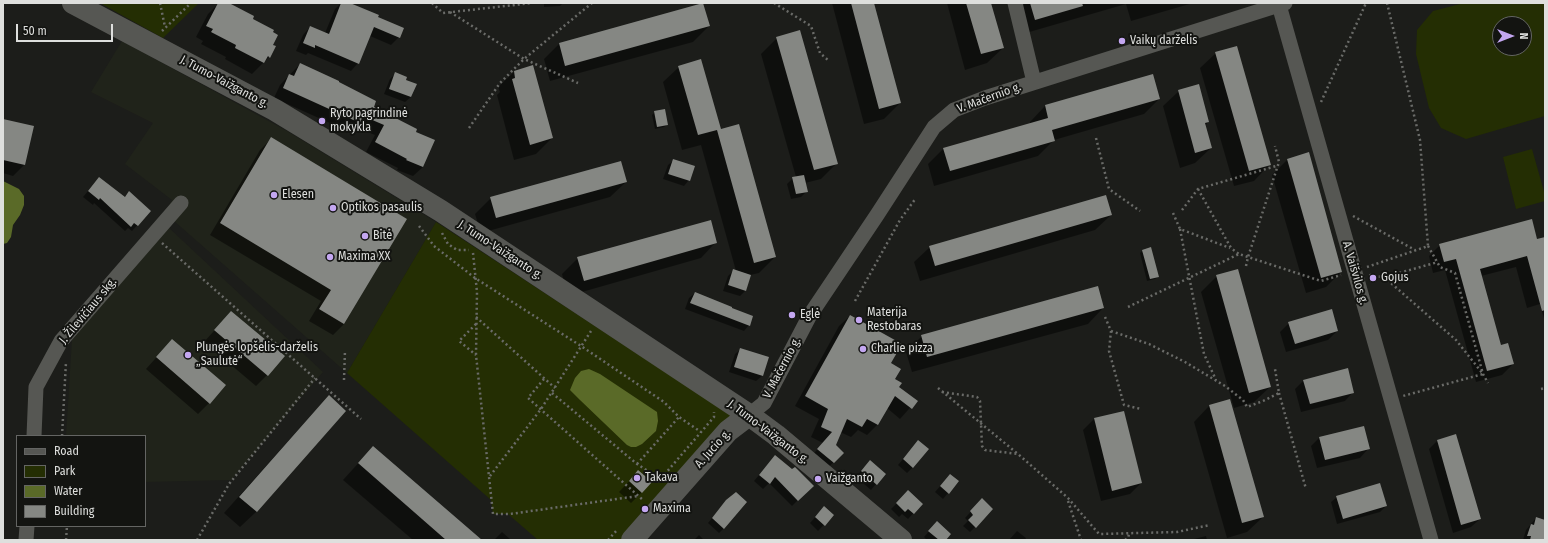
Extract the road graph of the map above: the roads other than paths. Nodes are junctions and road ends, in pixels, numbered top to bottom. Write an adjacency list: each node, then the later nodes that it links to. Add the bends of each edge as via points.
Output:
1 (73, 3): 6 (main road, J. Tumo-Vaižganto g., via 275,110 430,205)
2 (1015, 3): 4 (street)
3 (1282, 4): 4 (street, V. Mačernio g.); 12 (street, A. Vaišvilos g., via 1312,122)
4 (1034, 82): 6 (street, V. Mačernio g., via 954,110 934,127 810,315 764,403)
5 (181, 203): 7 (street, J. Žilevičiaus skg., via 61,341 36,386)
6 (749, 415): 9 (main road, A. Jucio g., via 728,431); 11 (main road, J. Tumo-Vaižganto g.)
7 (34, 435)
8 (27, 527): 10 (street)
9 (625, 534)
10 (26, 540)
11 (901, 540)
12 (1430, 540)

